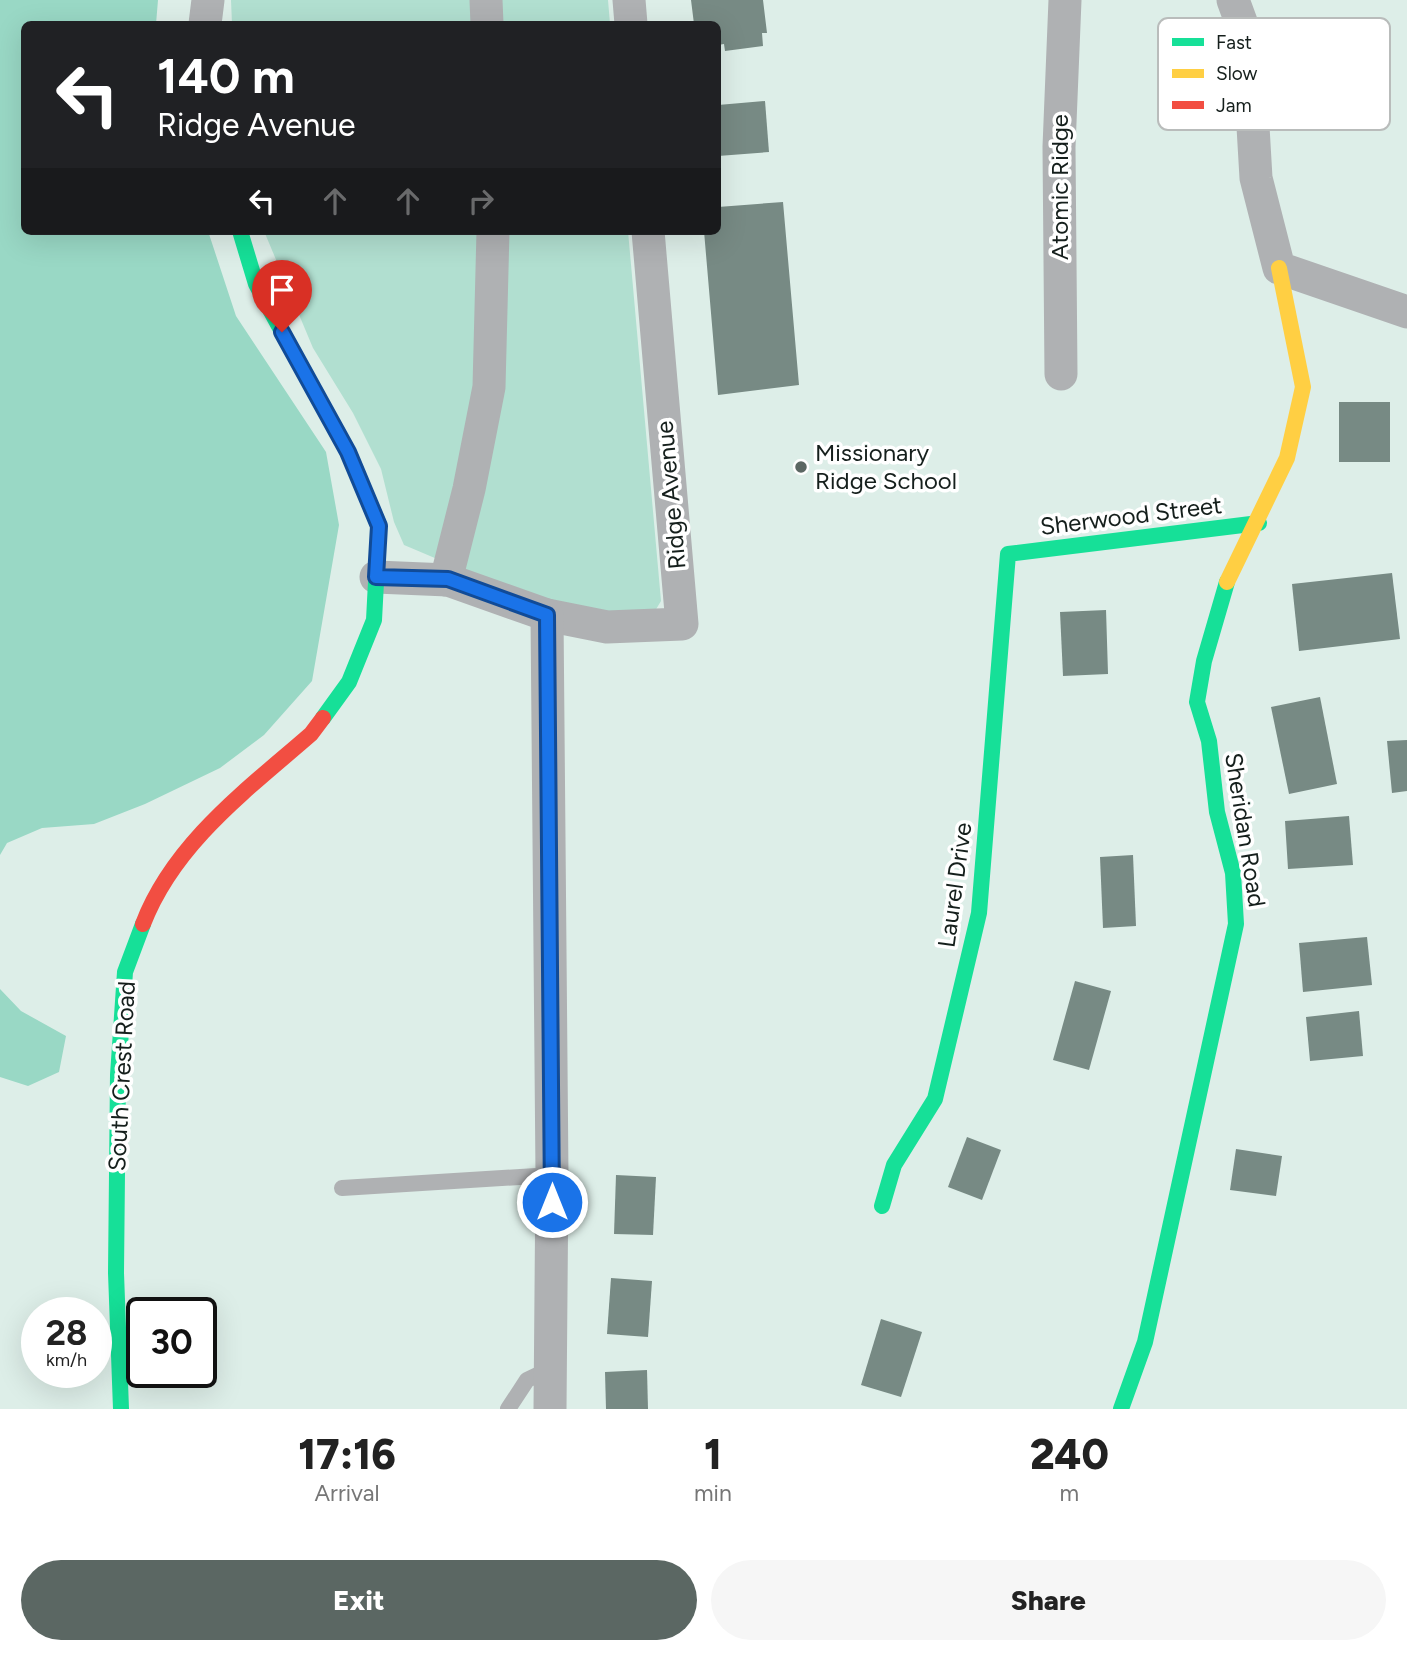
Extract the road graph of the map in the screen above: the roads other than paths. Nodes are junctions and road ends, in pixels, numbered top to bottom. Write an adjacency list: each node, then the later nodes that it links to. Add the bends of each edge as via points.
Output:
1 (208, 0): 7 (street)
2 (486, 0): 8 (street)
3 (629, 0): 9 (street)
4 (1065, 0): 16 (street, Atomic Ridge, via 1059,147)
5 (1234, 0): 6 (street)
6 (1240, 18)
7 (205, 21)
8 (487, 21)
9 (631, 21)
10 (1253, 130): 14 (street, via 1256,178)
11 (241, 235): 19 (street, South Crest Road, via 256,284 348,452 379,526)
12 (493, 235): 20 (street, via 489,387)
13 (648, 235): 21 (street, Ridge Avenue, via 682,624 607,627)
14 (1279, 268): 15 (street); 17 (street, Sheridan Road, via 1303,387 1287,458)
15 (1407, 312)
16 (1061, 374)
17 (1259, 523): 18 (street, Sherwood Street); 29 (street, Sheridan Road, via 1223,592 1197,702 1209,741 1217,812 1233,873 1236,924 1144,1342)
18 (1008, 554): 24 (street, Laurel Drive, via 979,913 935,1099 894,1165)
19 (376, 577): 20 (street, Ridge Avenue); 26 (street, South Crest Road, via 374,620 349,682 311,734 216,817 186,853 151,904 125,972 118,1075 116,1273)
20 (446, 580): 21 (street, Ridge Avenue)
21 (547, 615): 22 (street)
22 (552, 1175): 23 (lane); 25 (street)
23 (342, 1188)
24 (882, 1206)
25 (550, 1370): 27 (lane, via 527,1380); 28 (street)
26 (121, 1409)
27 (508, 1409)
28 (550, 1409)
29 (1121, 1409)

